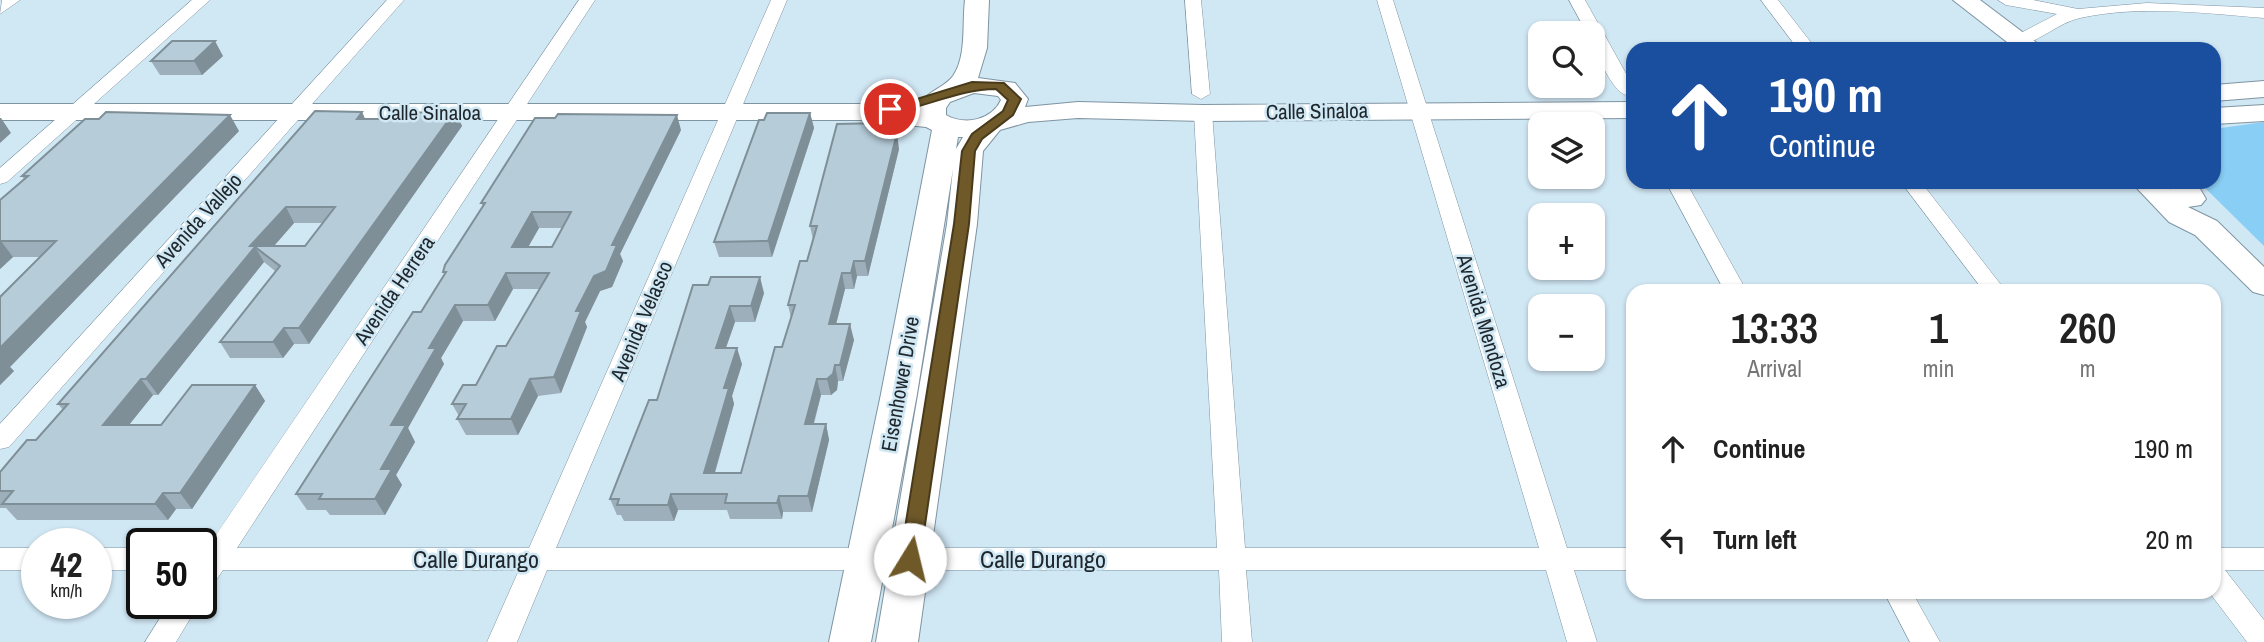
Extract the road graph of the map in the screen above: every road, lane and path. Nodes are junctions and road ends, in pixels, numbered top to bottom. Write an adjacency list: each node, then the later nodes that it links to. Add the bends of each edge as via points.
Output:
1 (12, 0): 14 (street)
2 (202, 0): 33 (street)
3 (396, 0): 34 (street, Avenida Vallejo)
4 (587, 0): 30 (street, Avenida Herrera)
5 (779, 0): 31 (street, Avenida Velasco)
6 (977, 0): 29 (main road, Eisenhower Drive, via 973,63)
7 (996, 0): 21 (main road, via 990,59 992,72)
8 (1193, 0): 26 (street)
9 (1385, 0): 25 (street, Avenida Mendoza)
10 (1577, 0): 20 (street)
11 (1769, 0): 17 (street)
12 (2006, 0): 15 (street)
13 (1972, 7): 18 (main road, via 1974,19)
14 (0, 9)
15 (2079, 13): 16 (street); 19 (street, via 2057,20)
16 (2264, 13)
17 (1802, 42)
18 (2013, 42)
19 (2026, 42)
20 (1626, 88)
21 (1004, 89): 26 (main road, Calle Sinaloa, via 1026,97 1069,102); 29 (main road, Calle Sinaloa, via 972,85); 37 (main road, via 1014,99 1013,106)
22 (2264, 89): 23 (main road)
23 (2221, 92)
24 (1626, 97): 25 (main road, Calle Sinaloa)
25 (1416, 100): 26 (main road, Calle Sinaloa); 55 (street, Avenida Mendoza)
26 (1202, 103): 37 (main road, Calle Sinaloa, via 1044,110); 54 (street)
27 (2221, 107): 28 (main road)
28 (2264, 107)
29 (944, 108): 31 (main road, Calle Sinaloa); 37 (main road, Calle Sinaloa, via 969,128); 52 (main road, Eisenhower Drive)
30 (513, 111): 31 (main road, Calle Sinaloa); 34 (main road, Calle Sinaloa); 48 (street, Avenida Herrera)
31 (731, 111): 51 (street, Avenida Velasco)
32 (0, 112): 33 (main road, Calle Sinaloa)
33 (75, 112): 34 (main road, Calle Sinaloa); 38 (street)
34 (295, 112): 47 (street, Avenida Vallejo)
35 (2264, 113): 36 (main road)
36 (2221, 116)
37 (997, 122): 53 (main road, Eisenhower Drive, via 977,137 968,151 960,237)
38 (0, 178)
39 (1680, 189): 44 (street)
40 (1916, 189): 45 (street)
41 (2153, 189): 43 (main road, via 2180,216)
42 (2182, 189): 43 (main road, via 2211,216)
43 (2206, 228): 46 (main road)
44 (1732, 284)
45 (1989, 284)
46 (2264, 285)
47 (0, 440)
48 (217, 550)
49 (0, 559): 50 (street)
50 (21, 559)
51 (538, 559): 52 (street, Calle Durango); 59 (street, Calle Durango); 64 (street, Avenida Velasco)
52 (867, 559): 53 (street, Calle Durango); 65 (main road, Eisenhower Drive)
53 (910, 559): 54 (street, Calle Durango); 66 (main road, Eisenhower Drive)
54 (1231, 559): 55 (street, Calle Durango); 67 (street)
55 (1557, 559): 56 (street, Calle Durango); 68 (street, Avenida Mendoza)
56 (1626, 559)
57 (2221, 559): 58 (street)
58 (2264, 559)
59 (217, 566)
60 (2221, 586): 70 (street)
61 (1902, 599): 69 (street)
62 (175, 619): 63 (street)
63 (160, 642)
64 (502, 642)
65 (850, 642)
66 (897, 642)
67 (1237, 642)
68 (1582, 642)
69 (1925, 642)
70 (2264, 642)

